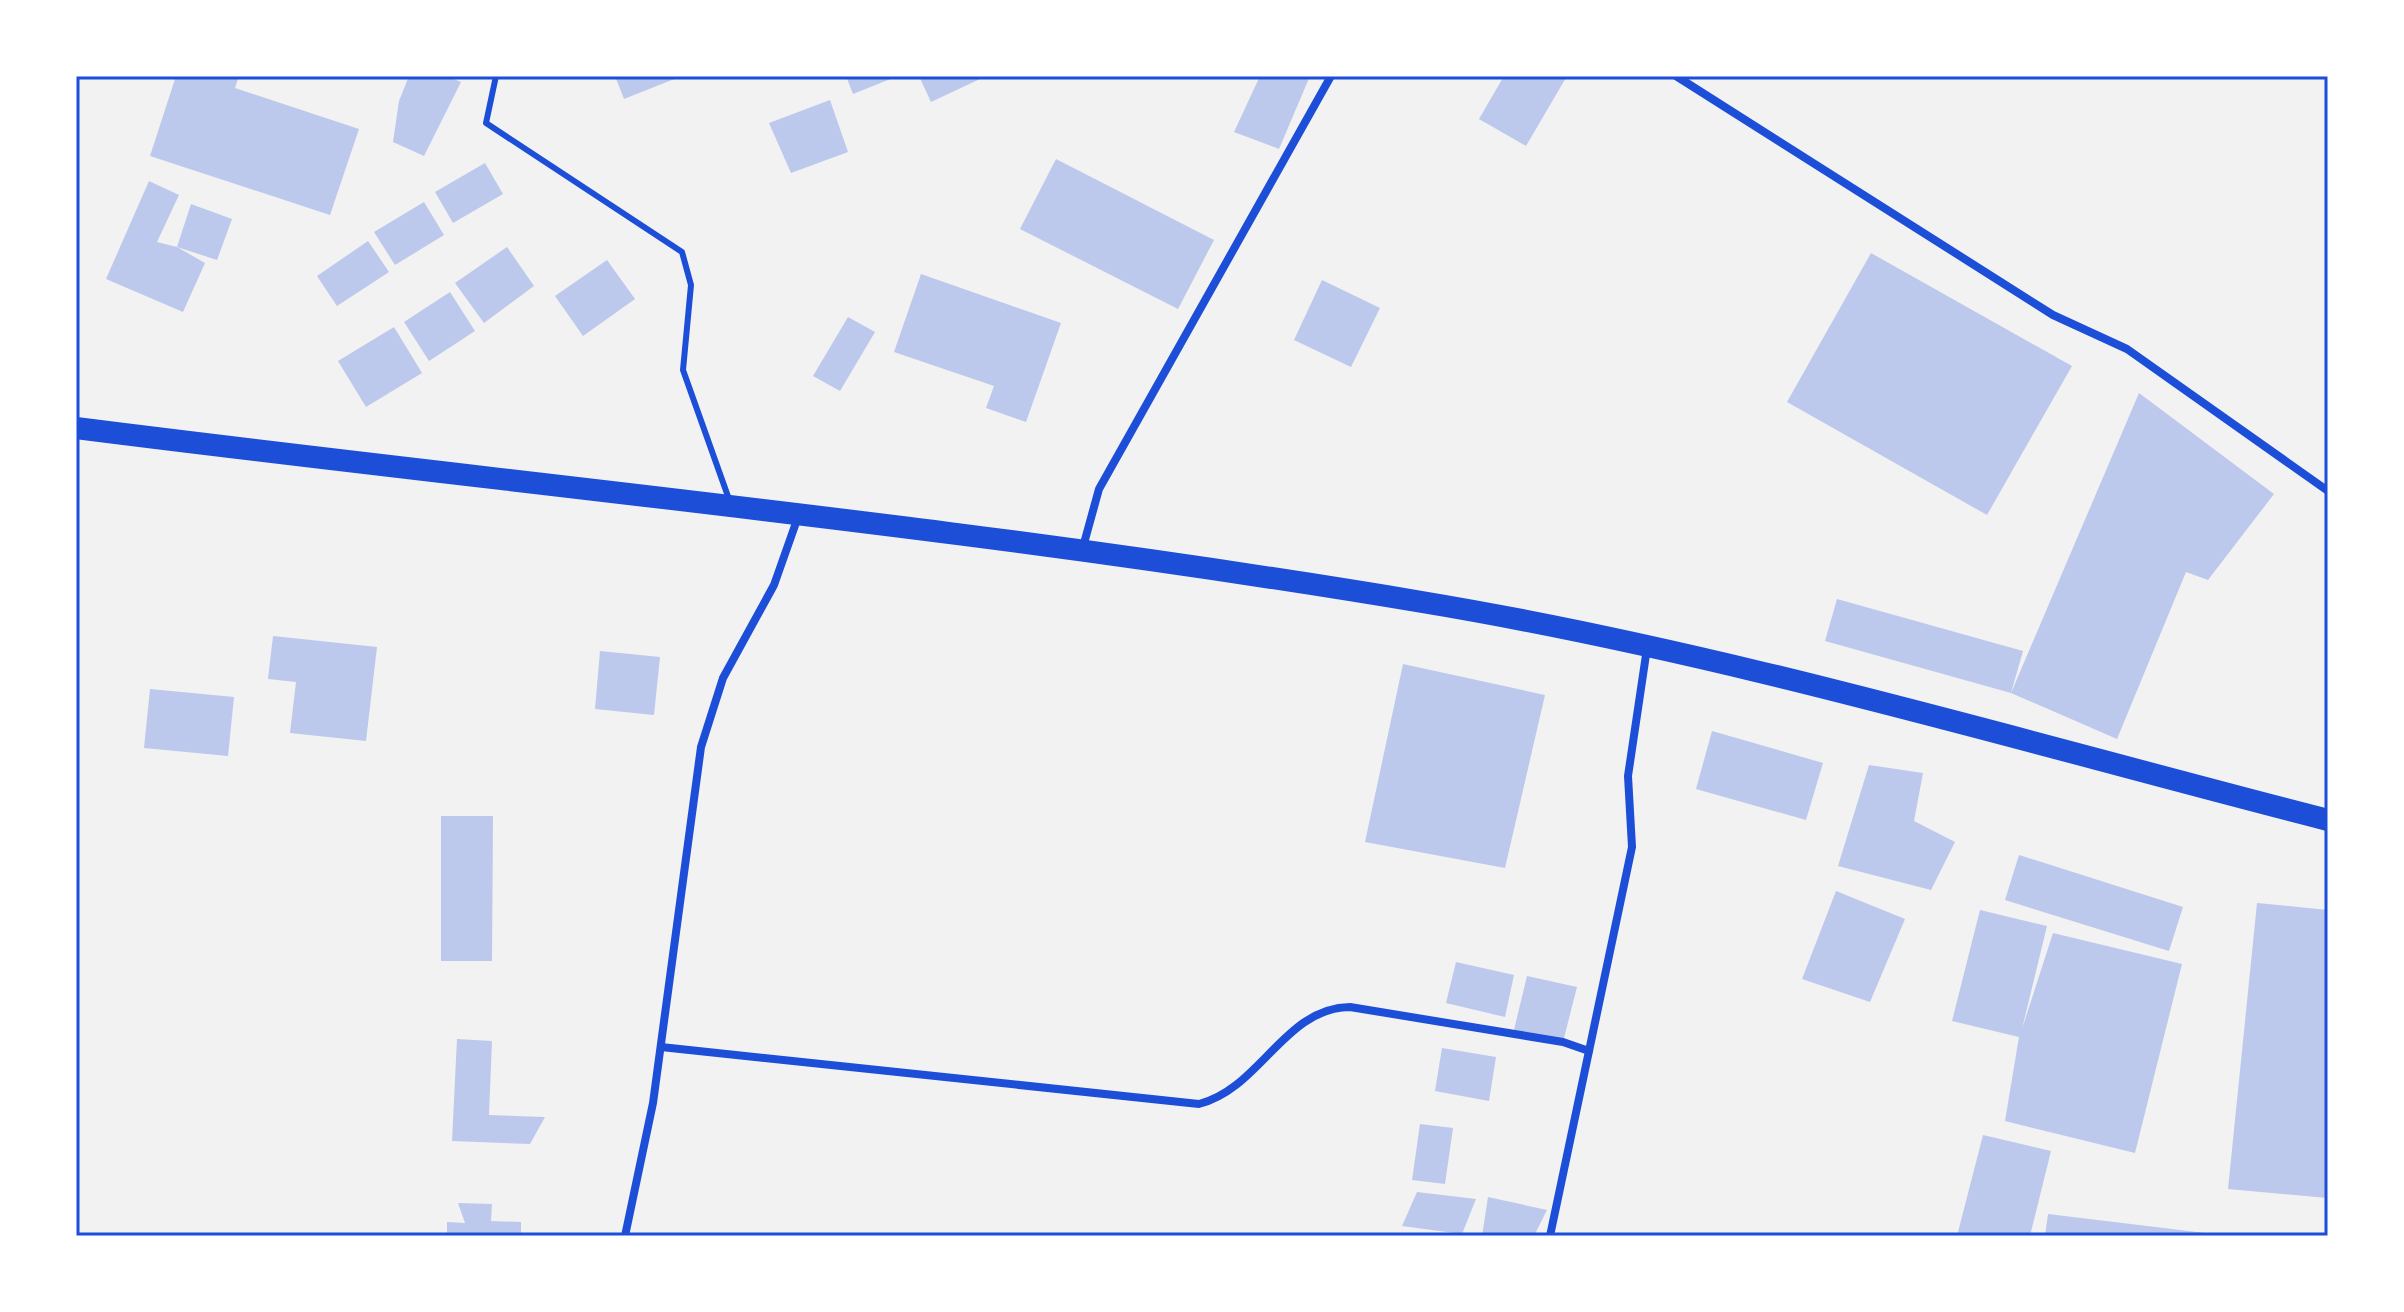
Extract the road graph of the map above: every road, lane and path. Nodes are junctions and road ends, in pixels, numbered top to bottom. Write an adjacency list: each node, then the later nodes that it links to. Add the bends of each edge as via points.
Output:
1 (496, 76): 6 (lane, via 486,123 682,252 691,285 683,370)
2 (1331, 76): 8 (street, via 1099,489)
3 (1676, 76): 5 (street, via 2053,315 2127,349)
4 (76, 428): 6 (highway)
5 (2328, 491)
6 (733, 509): 7 (highway)
7 (799, 516): 8 (highway); 11 (street, via 774,585 723,678 701,747)
8 (1082, 552): 9 (highway, via 1427,602)
9 (1647, 648): 10 (highway, via 1802,680); 12 (street, via 1628,776 1632,847)
10 (2328, 820)
11 (661, 1047): 12 (street, via 1199,1104 1225,1096 1298,1025 1328,1007 1548,1040); 13 (street)
12 (1589, 1051): 14 (street)
13 (625, 1236)
14 (1550, 1236)

